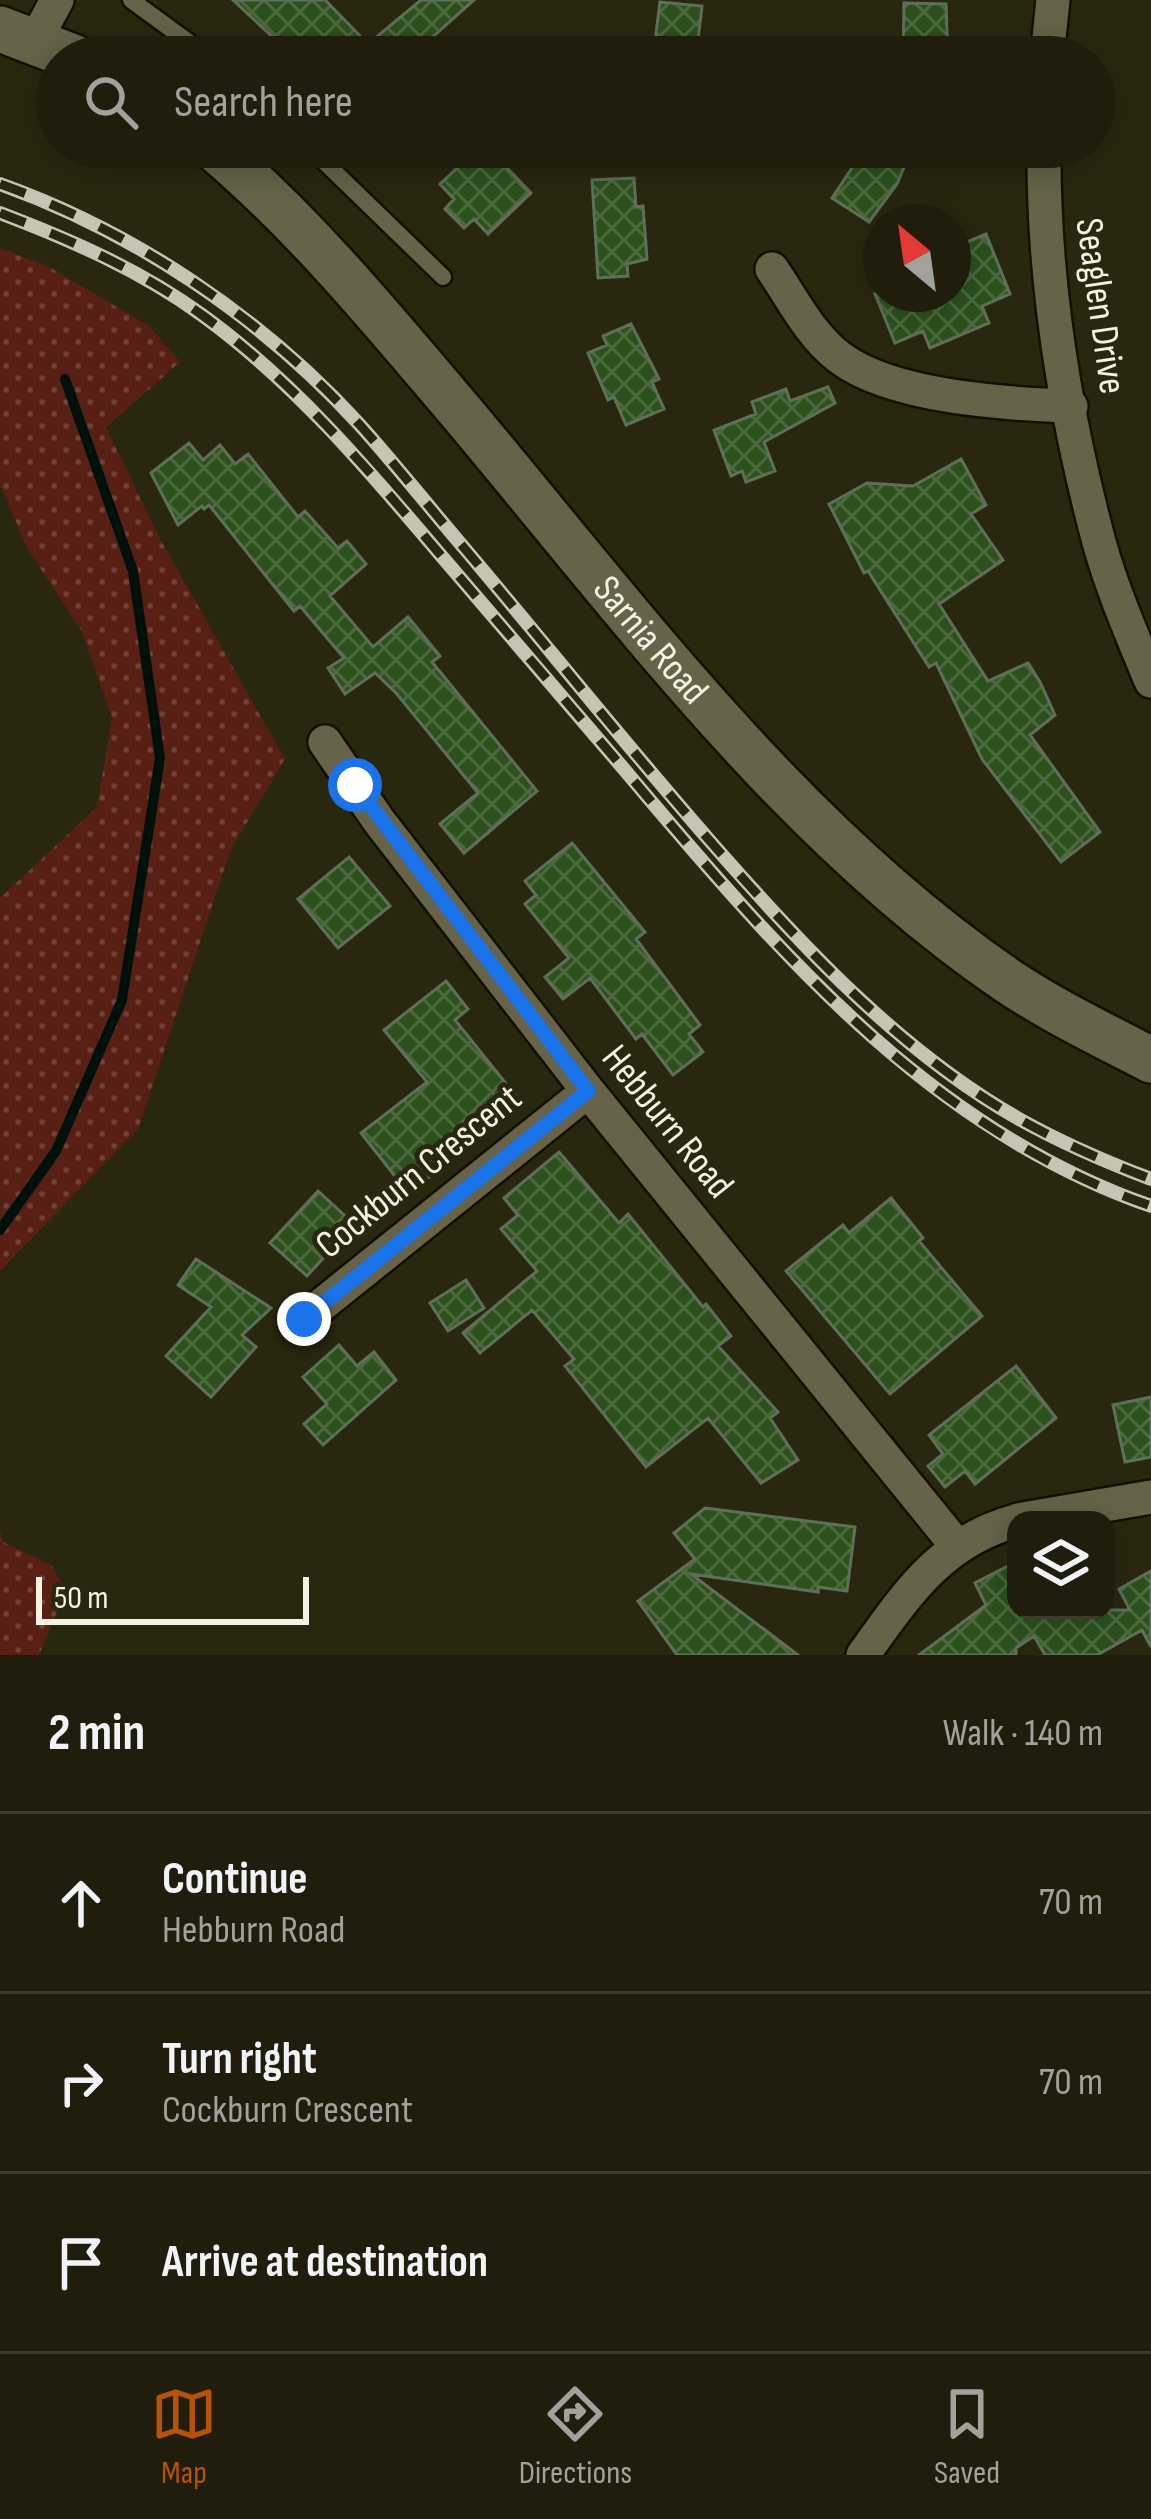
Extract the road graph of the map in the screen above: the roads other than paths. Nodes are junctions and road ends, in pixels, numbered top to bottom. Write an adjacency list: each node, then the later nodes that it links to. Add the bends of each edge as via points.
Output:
1 (57, 0): 4 (street)
2 (131, 0): 5 (lane)
3 (1053, 0): 6 (street)
4 (39, 36)
5 (180, 36)
6 (1049, 36)
7 (238, 168): 15 (main road, Sarnia Road, via 338,267 692,686 843,847 1010,982)
8 (331, 168): 11 (lane)
9 (1045, 168): 12 (street, Seaglen Drive, via 1047,265)
10 (772, 269): 12 (street, via 815,334 865,373 1004,404)
11 (443, 277)
12 (1070, 406): 13 (street, Seaglen Drive, via 1099,540)
13 (1151, 681)
14 (325, 742): 16 (street, Hebburn Road)
15 (1151, 1060)
16 (588, 1091): 17 (street, Cockburn Crescent); 21 (street, Hebburn Road)
17 (304, 1319)
18 (1151, 1497): 19 (street)
19 (1069, 1511)
20 (1007, 1524): 21 (street)
21 (956, 1545): 22 (street)
22 (863, 1655)

